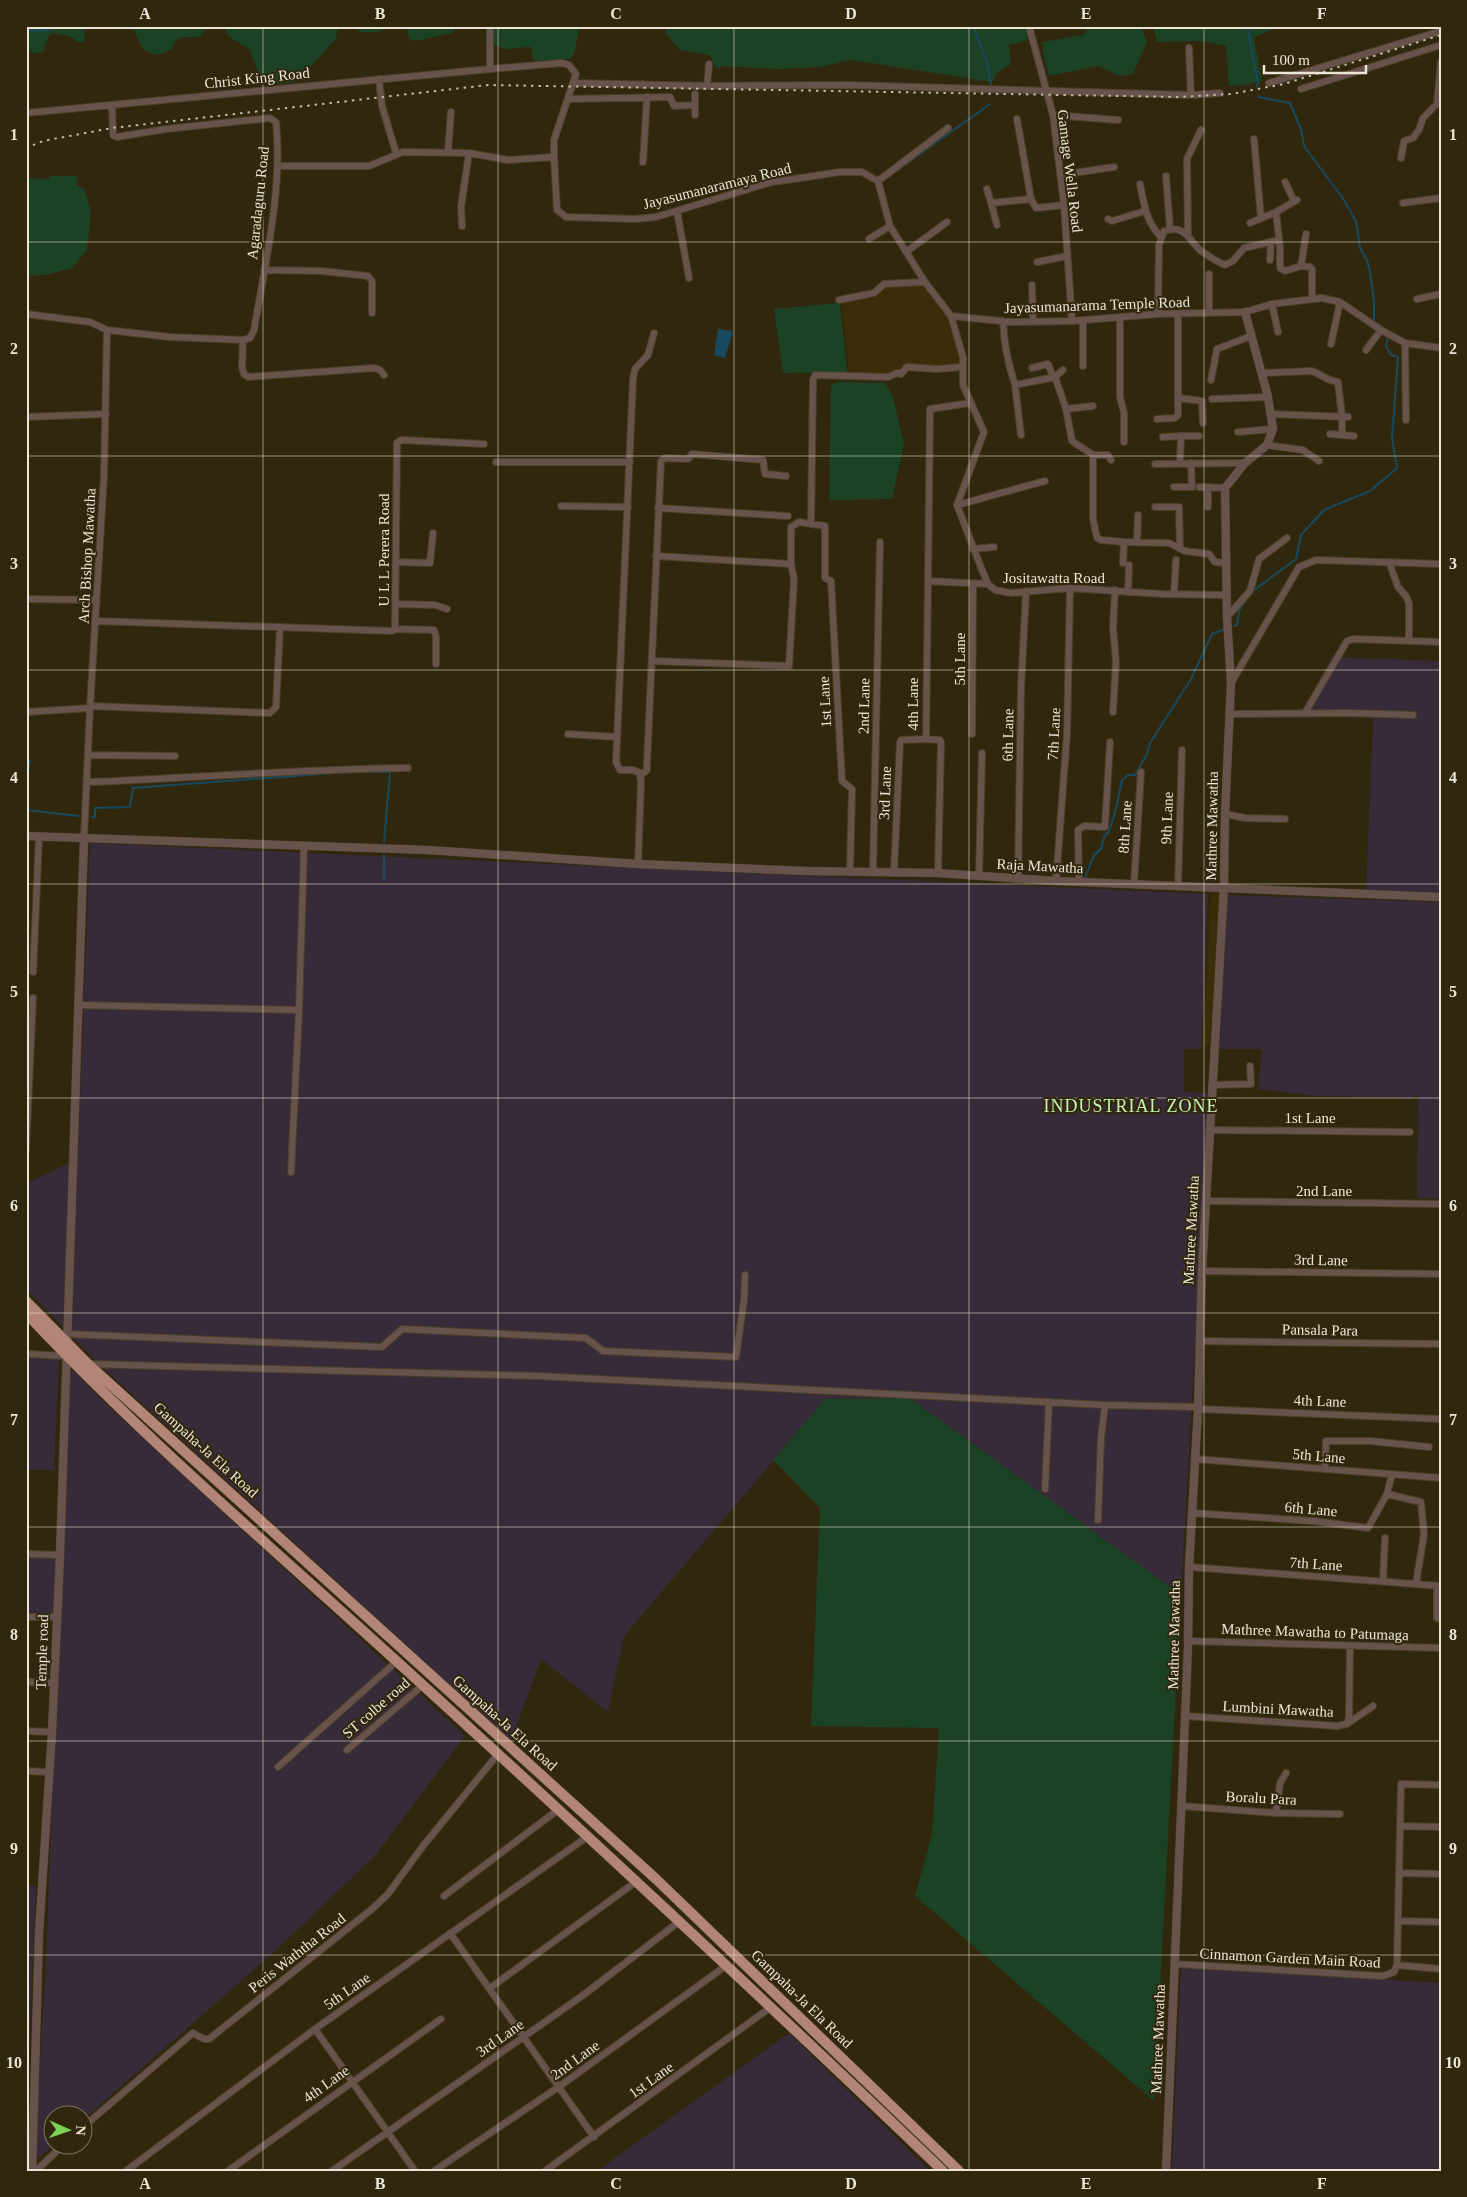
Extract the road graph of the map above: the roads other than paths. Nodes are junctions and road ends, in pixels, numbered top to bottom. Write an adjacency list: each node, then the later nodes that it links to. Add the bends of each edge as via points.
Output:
1 (490, 26): 8 (street)
2 (1029, 26): 14 (street, Gamage Wella Road)
3 (1441, 31): 11 (street)
4 (1441, 45): 13 (street)
5 (1188, 48): 17 (street)
6 (1441, 62): 35 (street, via 1437,104 1423,118 1413,138 1404,141)
7 (709, 64): 12 (street)
8 (490, 69): 9 (street, Christ King Road); 10 (street, Christ King Road, via 562,63 574,68)
9 (379, 79): 20 (street, Christ King Road); 32 (street, via 382,106)
10 (574, 83): 12 (street); 19 (street)
11 (1269, 83)
12 (707, 86): 14 (street, via 848,85)
13 (1301, 89)
14 (1046, 90): 17 (street); 25 (street, Gamage Wella Road)
15 (1220, 93): 17 (street)
16 (695, 94): 21 (street)
17 (1190, 95)
18 (647, 97): 19 (street); 21 (street, via 670,97 674,106); 36 (street)
19 (568, 99): 34 (street, via 554,140)
20 (112, 105): 23 (street, Christ King Road); 37 (street, Agaradaguru Road, via 113,135 117,137 270,118 276,122)
21 (695, 105): 24 (street)
22 (451, 112): 31 (street)
23 (26, 113)
24 (695, 115)
25 (1053, 115): 27 (street); 39 (street, Gamage Wella Road)
26 (1017, 119): 46 (street)
27 (1118, 120)
28 (948, 128): 41 (street)
29 (1201, 130): 61 (street, via 1188,159)
30 (1254, 139): 53 (street)
31 (448, 152): 32 (street); 33 (street)
32 (396, 153): 37 (street, via 369,166)
33 (469, 153): 34 (street, via 508,160); 58 (street, via 461,207)
34 (554, 157): 51 (street, Jayasumanaramaya Road, via 558,210 566,217 615,220)
35 (1402, 158)
36 (643, 162)
37 (277, 166): 72 (street, Agaradaguru Road)
38 (1114, 167): 39 (street)
39 (1060, 175): 49 (street, Gamage Wella Road)
40 (1166, 176): 60 (street)
41 (878, 181): 51 (street, Jayasumanaramaya Road, via 862,172 840,172 772,182); 59 (street)
42 (1285, 182): 52 (street, via 1295,200)
43 (1140, 184): 50 (street)
44 (987, 189): 47 (street)
45 (1441, 198): 48 (street)
46 (1031, 199): 47 (street); 49 (street, via 1036,208)
47 (991, 203): 57 (street)
48 (1403, 203)
49 (1064, 205): 68 (street, Gamage Wella Road)
50 (1145, 210): 54 (street, via 1112,221); 63 (street, via 1152,228)
51 (677, 211): 74 (street)
52 (1276, 212): 53 (street); 65 (street)
53 (1261, 218): 56 (street)
54 (1108, 219)
55 (947, 222): 67 (street)
56 (1250, 223)
57 (996, 225)
58 (462, 226)
59 (890, 226): 64 (street); 67 (street)
60 (1170, 229): 61 (street); 63 (street)
61 (1188, 234): 66 (street, via 1198,249 1225,265 1244,248)
62 (1306, 234): 71 (street)
63 (1161, 237): 87 (street)
64 (869, 239)
65 (1279, 240): 66 (street); 71 (street, via 1281,270)
66 (1271, 242): 69 (street)
67 (906, 252): 75 (street)
68 (1067, 256): 70 (street); 93 (street, Gamage Wella Road)
69 (1270, 260)
70 (1037, 262)
71 (1301, 266): 78 (street, via 1312,269)
72 (264, 270): 84 (street, via 368,276 372,280); 100 (street, Agaradaguru Road, via 254,330 250,338)
73 (1209, 274): 85 (street)
74 (689, 278)
75 (925, 282): 80 (street, via 884,284 874,294); 89 (street)
76 (1032, 285): 94 (street)
77 (1441, 294): 79 (street)
78 (1312, 299): 81 (street, Jayasumanarama Temple Road); 82 (street, Jayasumanarama Temple Road)
79 (1417, 299)
80 (839, 300)
81 (1340, 302): 96 (street); 102 (street)
82 (1272, 304): 83 (street, Jayasumanarama Temple Road); 97 (street)
83 (1245, 312): 85 (street, Jayasumanarama Temple Road); 99 (street)
84 (372, 313)
85 (1209, 313): 88 (street, Jayasumanarama Temple Road)
86 (26, 314): 95 (street, via 90,322)
87 (1158, 314): 88 (street, Jayasumanarama Temple Road); 90 (street, Jayasumanarama Temple Road)
88 (1178, 315): 115 (street)
89 (951, 316): 92 (street, Jayasumanarama Temple Road); 106 (street)
90 (1120, 318): 91 (street, Jayasumanarama Temple Road); 136 (street, via 1120,397 1124,413)
91 (1083, 320): 93 (street, Jayasumanarama Temple Road); 105 (street)
92 (1003, 321): 94 (street, Jayasumanarama Temple Road); 113 (street, via 1003,338)
93 (1072, 321): 94 (street, Jayasumanarama Temple Road)
94 (1033, 322)
95 (107, 330): 100 (street); 120 (street, Arch Bishop Mawatha)
96 (1381, 330): 101 (street); 104 (street)
97 (1278, 332)
98 (654, 333): 143 (street, via 648,355 635,369)
99 (1251, 336): 109 (street); 112 (street, via 1217,349)
100 (243, 340): 110 (street, via 242,367 248,377 374,368)
101 (1405, 343): 103 (street); 125 (street)
102 (1331, 344)
103 (1441, 348)
104 (1366, 350)
105 (1083, 366)
106 (963, 367): 117 (street, via 963,385); 162 (street, via 906,367 901,374 888,377 816,375 813,380)
107 (1032, 368): 111 (street, via 1048,364)
108 (1063, 370): 111 (street)
109 (1262, 373): 114 (street); 123 (street, via 1311,371 1327,381 1338,382)
110 (384, 375)
111 (1054, 376): 113 (street); 119 (street)
112 (1211, 380)
113 (1015, 385): 130 (street)
114 (1268, 397): 116 (street); 121 (street)
115 (1179, 398): 124 (street, via 1175,418); 126 (street, via 1202,401)
116 (1212, 399)
117 (970, 403): 154 (street, via 984,432); 178 (street, 4th Lane, via 930,409)
118 (1093, 406): 119 (street)
119 (1066, 409): 139 (street, via 1072,441)
120 (106, 414): 122 (street); 188 (street, Arch Bishop Mawatha)
121 (1271, 414): 123 (street); 127 (street)
122 (26, 417)
123 (1345, 418): 131 (street)
124 (1157, 419)
125 (1406, 420)
126 (1203, 423)
127 (1272, 429): 128 (street); 138 (street)
128 (1238, 432)
129 (1330, 434): 131 (street)
130 (1021, 435)
131 (1342, 435): 134 (street)
132 (1181, 436): 133 (street); 135 (street); 144 (street)
133 (1198, 436)
134 (1354, 436)
135 (1163, 437)
136 (1124, 442)
137 (484, 444): 173 (street, U L L Perera Road, via 401,440 397,444)
138 (1267, 445): 141 (street, via 1303,450); 146 (street)
139 (1093, 455): 140 (street, via 1108,455); 166 (street, via 1093,519 1097,538)
140 (1111, 460)
141 (1319, 461)
142 (496, 462): 143 (street)
143 (630, 462): 156 (street)
144 (1180, 463): 145 (street); 147 (street)
145 (1191, 463): 146 (street); 150 (street, via 1192,487)
146 (1245, 463): 153 (street)
147 (1155, 464)
148 (786, 476): 159 (street, via 765,474 763,460 692,454 688,459 665,458 661,461)
149 (1045, 482): 154 (street)
150 (1174, 487)
151 (1199, 487): 152 (street)
152 (1208, 487): 153 (street); 158 (street)
153 (1225, 488): 175 (street, Mathree Mawatha)
154 (957, 505): 170 (street, Jositawatta Road)
155 (561, 506): 156 (street)
156 (628, 507): 208 (street)
157 (1155, 507): 169 (street, via 1179,507)
158 (1208, 507)
159 (658, 508): 161 (street); 171 (street)
160 (1138, 515): 167 (street)
161 (788, 516)
162 (811, 524): 176 (street, via 799,522 791,527); 226 (street, 1st Lane, via 825,526 826,532 825,578 831,581 842,781 852,789)
163 (433, 533): 173 (street, via 432,562)
164 (1288, 538): 191 (street, via 1260,559 1250,591)
165 (880, 542): 227 (street, 2nd Lane)
166 (1124, 542): 167 (street); 184 (street)
167 (1138, 542): 169 (street, via 1169,542)
168 (994, 547): 170 (street)
169 (1180, 547): 175 (street, via 1185,551 1209,554 1215,562)
170 (973, 549): 180 (street, Jositawatta Road)
171 (656, 556): 176 (street); 197 (street)
172 (1176, 560): 185 (street)
173 (396, 562): 189 (street, U L L Perera Road)
174 (1389, 562): 177 (street); 195 (street, via 1398,587 1409,603); 199 (street, via 1316,560 1299,567)
175 (1227, 563): 186 (street, Mathree Mawatha)
176 (791, 564): 197 (street, via 794,580 789,666)
177 (1441, 564)
178 (928, 581): 179 (street); 209 (street, 4th Lane)
179 (973, 584): 180 (street); 207 (street, 5th Lane)
180 (988, 584): 183 (street, Jositawatta Road, via 995,590 1011,593)
181 (1070, 588): 182 (street, Jositawatta Road); 183 (street, Jositawatta Road); 232 (street, 7th Lane, via 1067,734)
182 (1115, 590): 184 (street, Jositawatta Road); 202 (street)
183 (1026, 591): 231 (street, 6th Lane)
184 (1128, 592): 185 (street, Jositawatta Road)
185 (1174, 594): 186 (street, Jositawatta Road)
186 (1228, 595): 191 (street, Mathree Mawatha)
187 (26, 599): 188 (street)
188 (96, 600): 192 (street, Arch Bishop Mawatha)
189 (396, 604): 190 (street, via 435,605); 194 (street, U L L Perera Road)
190 (448, 609)
191 (1227, 617): 199 (street, Mathree Mawatha)
192 (96, 622): 193 (street, U L L Perera Road); 200 (street, Arch Bishop Mawatha)
193 (280, 627): 194 (street, U L L Perera Road); 200 (street, via 276,707 270,713)
194 (396, 629): 198 (street, via 434,630)
195 (1409, 641): 196 (street); 204 (street, via 1347,641)
196 (1441, 642)
197 (652, 661): 217 (street, via 647,770)
198 (436, 664)
199 (1231, 683): 203 (street, Mathree Mawatha)
200 (90, 707): 201 (street); 213 (street, Arch Bishop Mawatha)
201 (26, 712)
202 (1113, 712)
203 (1230, 714): 204 (street); 219 (street, Mathree Mawatha)
204 (1305, 714): 205 (street)
205 (1413, 715)
206 (568, 734): 208 (street)
207 (972, 734)
208 (617, 737): 217 (street, via 616,762 620,770 633,770)
209 (926, 739): 228 (street, 3rd Lane, via 901,740 900,743); 229 (street, 4th Lane, via 942,742)
210 (1110, 742): 233 (street, via 1105,827 1084,826 1078,830)
211 (1182, 750): 235 (street, 9th Lane)
212 (982, 752): 230 (street)
213 (88, 755): 214 (street); 218 (street, Arch Bishop Mawatha)
214 (175, 756)
215 (408, 768): 218 (street, via 328,768)
216 (1141, 772): 234 (street, 8th Lane)
217 (640, 776): 225 (street)
218 (87, 782): 223 (street)
219 (1225, 814): 220 (street); 236 (street, Mathree Mawatha)
220 (1285, 819)
221 (26, 836): 222 (street)
222 (39, 837): 223 (street); 238 (street)
223 (84, 838): 224 (street, Raja Mawatha); 240 (street, Temple road)
224 (304, 847): 225 (street, Raja Mawatha, via 428,850); 241 (street)
225 (638, 864): 226 (street, Raja Mawatha)
226 (850, 872): 227 (street, Raja Mawatha)
227 (874, 872): 228 (street, Raja Mawatha)
228 (894, 872): 229 (street, Raja Mawatha)
229 (938, 873): 230 (street, Raja Mawatha)
230 (979, 876): 231 (street, Raja Mawatha)
231 (1018, 879): 232 (street, Raja Mawatha)
232 (1056, 881): 233 (street, Raja Mawatha)
233 (1079, 881): 234 (street, Raja Mawatha)
234 (1134, 884): 235 (street, Raja Mawatha)
235 (1178, 886): 236 (street, Raja Mawatha)
236 (1224, 887): 237 (street, Raja Mawatha); 243 (street, Mathree Mawatha)
237 (1441, 897)
238 (33, 972)
239 (32, 998): 246 (street)
240 (79, 1005): 241 (street); 255 (street, Temple road)
241 (299, 1010): 247 (street)
242 (1250, 1066): 243 (street, via 1251,1084)
243 (1212, 1085): 244 (street, Mathree Mawatha)
244 (1209, 1130): 245 (street, 1st Lane); 248 (street, Mathree Mawatha)
245 (1410, 1132)
246 (26, 1150)
247 (291, 1172)
248 (1207, 1201): 249 (street, 2nd Lane); 250 (street, Mathree Mawatha)
249 (1441, 1204)
250 (1202, 1271): 251 (street, 3rd Lane); 256 (street, Mathree Mawatha)
251 (1441, 1274)
252 (745, 1275): 255 (street, via 736,1357 603,1350 586,1338 402,1329 382,1347)
253 (26, 1301): 255 (highway, Gampaha-Ja Ela Road)
254 (26, 1313): 259 (highway, Gampaha-Ja Ela Road)
255 (67, 1339): 259 (street, Temple road); 260 (highway, Gampaha-Ja Ela Road)
256 (1199, 1341): 257 (street, Pansala Para); 263 (street, Mathree Mawatha)
257 (1441, 1344)
258 (26, 1354): 259 (street)
259 (66, 1356): 276 (street, Temple road); 287 (highway, Gampaha-Ja Ela Road, via 166,1452)
260 (88, 1364): 261 (street, 4th Lane, via 538,1376); 341 (highway, Gampaha-Ja Ela Road, via 656,1880)
261 (1049, 1402): 262 (street, 4th Lane); 270 (street)
262 (1105, 1405): 263 (street, 4th Lane); 273 (street)
263 (1198, 1408): 264 (street, 4th Lane); 266 (street, Mathree Mawatha)
264 (1441, 1419)
265 (1429, 1447): 267 (street, via 1370,1441 1326,1441)
266 (1196, 1459): 267 (street, 5th Lane); 272 (street, Mathree Mawatha)
267 (1325, 1469): 268 (street, 5th Lane)
268 (1392, 1474): 269 (street, 5th Lane); 271 (street, 6th Lane)
269 (1441, 1478)
270 (1045, 1489)
271 (1387, 1494): 272 (street, 6th Lane, via 1368,1528); 279 (street, via 1421,1502 1424,1534)
272 (1192, 1513): 277 (street, Mathree Mawatha)
273 (1098, 1520)
274 (1385, 1538): 278 (street)
275 (26, 1554): 276 (street)
276 (60, 1555): 282 (street, Temple road)
277 (1189, 1567): 278 (street, 7th Lane); 284 (street, Mathree Mawatha)
278 (1383, 1581): 279 (street, 7th Lane)
279 (1416, 1584): 280 (street, 7th Lane)
280 (1439, 1586): 283 (street, via 1437,1618)
281 (26, 1617): 282 (street)
282 (57, 1617): 289 (street, Temple road)
283 (1441, 1619)
284 (1188, 1641): 285 (street, Mathree Mawatha to Patumaga); 292 (street, Mathree Mawatha)
285 (1350, 1646): 286 (street, Mathree Mawatha to Patumaga); 293 (street, Lumbini Mawatha)
286 (1441, 1648)
287 (397, 1661): 290 (highway, Gampaha-Ja Ela Road); 298 (street)
288 (26, 1682): 289 (street)
289 (54, 1683): 295 (street, Temple road)
290 (423, 1685): 296 (street, ST colbe road); 297 (highway, Gampaha-Ja Ela Road)
291 (1374, 1706): 293 (street)
292 (1185, 1716): 293 (street, Lumbini Mawatha); 303 (street, Mathree Mawatha)
293 (1346, 1724)
294 (26, 1731): 295 (street)
295 (52, 1732): 300 (street, Temple road)
296 (346, 1750)
297 (498, 1754): 304 (highway, Gampaha-Ja Ela Road); 329 (street, Peris Waththa Road, via 388,1894 372,1909 209,2039 193,2033)
298 (278, 1767)
299 (26, 1771): 300 (street)
300 (49, 1772): 333 (street, Temple road, via 39,1933)
301 (1286, 1773): 305 (street, via 1280,1784)
302 (1441, 1785): 307 (street, Cinnamon Garden Main Road, via 1401,1784)
303 (1181, 1806): 305 (street, Boralu Para); 318 (street, Mathree Mawatha)
304 (559, 1810): 309 (highway, Gampaha-Ja Ela Road); 313 (street)
305 (1276, 1813): 306 (street, Boralu Para)
306 (1340, 1814)
307 (1400, 1826): 308 (street); 310 (street, Cinnamon Garden Main Road)
308 (1441, 1827)
309 (588, 1837): 312 (highway, Gampaha-Ja Ela Road); 317 (street, 5th Lane)
310 (1399, 1873): 311 (street); 315 (street, Cinnamon Garden Main Road)
311 (1441, 1874)
312 (637, 1881): 314 (highway, Gampaha-Ja Ela Road); 322 (street)
313 (444, 1896)
314 (680, 1921): 319 (highway, Gampaha-Ja Ela Road); 326 (street, 3rd Lane)
315 (1399, 1921): 316 (street); 320 (street, Cinnamon Garden Main Road)
316 (1441, 1922)
317 (450, 1933): 322 (street); 325 (street, 5th Lane)
318 (1174, 1964): 320 (street, Cinnamon Garden Main Road, via 1383,1976 1394,1972); 342 (street, Mathree Mawatha)
319 (727, 1965): 323 (highway, Gampaha-Ja Ela Road); 328 (street, 2nd Lane)
320 (1397, 1965): 321 (street)
321 (1441, 1969)
322 (490, 1988): 326 (street)
323 (772, 2007): 331 (street, 1st Lane); 340 (highway, Gampaha-Ja Ela Road)
324 (441, 2019): 327 (street, 4th Lane)
325 (315, 2028): 327 (street); 334 (street, 5th Lane)
326 (523, 2037): 328 (street); 330 (street, 3rd Lane)
327 (352, 2081): 330 (street); 335 (street, 4th Lane)
328 (560, 2086): 331 (street); 338 (street, 2nd Lane)
329 (92, 2119)
330 (387, 2133): 336 (street, 3rd Lane); 337 (street)
331 (594, 2137): 339 (street, 1st Lane)
332 (53, 2154): 333 (street)
333 (34, 2171)
334 (126, 2171)
335 (228, 2171)
336 (332, 2171)
337 (415, 2171)
338 (434, 2171)
339 (545, 2171)
340 (943, 2171)
341 (959, 2171)
342 (1166, 2171)

